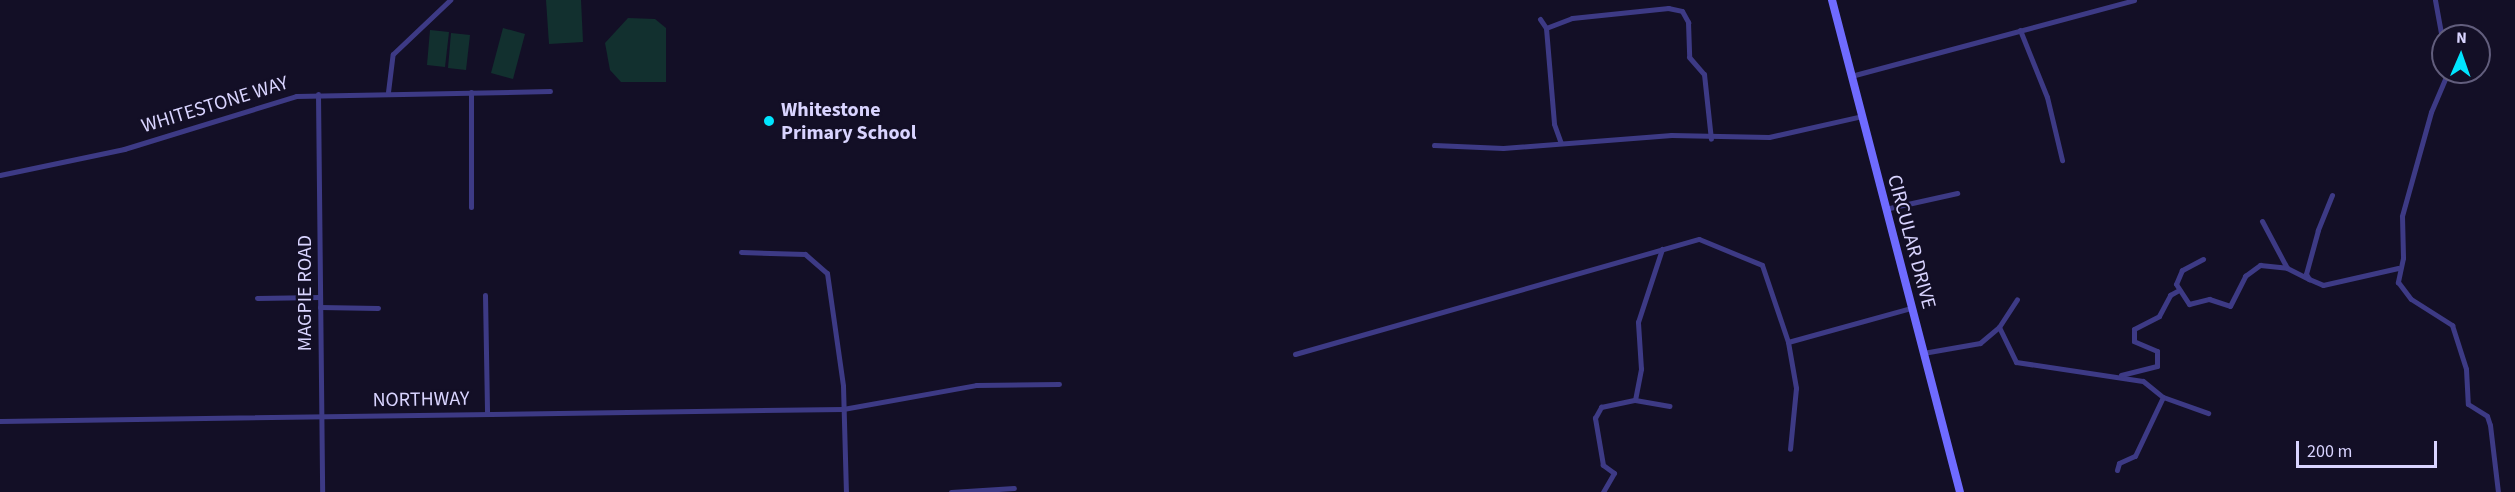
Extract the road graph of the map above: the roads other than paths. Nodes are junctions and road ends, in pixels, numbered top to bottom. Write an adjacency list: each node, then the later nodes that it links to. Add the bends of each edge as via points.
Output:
1 (450, 0): 12 (street, via 393,54)
2 (1832, 0): 9 (street, CIRCULAR DRIVE)
3 (2134, 0): 8 (street)
4 (2435, 0): 6 (street)
5 (1540, 19): 7 (street)
6 (2439, 24)
7 (1546, 28): 16 (street, via 1572,18 1668,8 1682,11 1688,22 1689,57 1704,74); 17 (street, via 1554,124)
8 (2020, 30): 9 (street); 19 (street, via 2047,97)
9 (1851, 76): 15 (street, CIRCULAR DRIVE)
10 (2443, 84): 30 (street, via 2431,112 2402,216 2403,258)
11 (550, 91): 13 (street, WHITESTONE WAY)
12 (388, 92): 13 (street, WHITESTONE WAY); 14 (street, WHITESTONE WAY)
13 (471, 92): 23 (street)
14 (318, 94): 20 (street, WHITESTONE WAY, via 280,100 123,148); 34 (street, MAGPIE ROAD)
15 (1862, 116): 16 (street, via 1769,137); 24 (street, CIRCULAR DRIVE)
16 (1710, 139): 17 (street, via 1671,135)
17 (1561, 143): 18 (street, via 1503,148)
18 (1434, 145)
19 (2062, 160)
20 (0, 175)
21 (1957, 193): 24 (street)
22 (2332, 195): 31 (street, via 2318,230 2306,274)
23 (471, 207)
24 (1886, 209): 39 (street, CIRCULAR DRIVE)
25 (2262, 221): 29 (street)
26 (1662, 249): 41 (street, via 1699,239 1762,265); 42 (street); 47 (street, via 1638,322 1641,369)
27 (741, 252): 49 (street, via 805,254 825,269 839,344)
28 (2203, 258): 32 (street, via 2182,270)
29 (2287, 268): 31 (street); 32 (street, via 2260,265 2245,276 2234,302 2225,307 2209,299 2189,304)
30 (2398, 268): 31 (street, via 2323,285); 62 (street, via 2402,292 2444,318 2459,340 2468,404 2487,416 2490,426)
31 (2309, 279)
32 (2179, 290): 44 (street, via 2170,295 2159,316 2134,329 2134,341 2157,351 2157,366)
33 (485, 295): 50 (street)
34 (319, 297): 35 (street); 37 (street, MAGPIE ROAD)
35 (257, 298)
36 (2017, 299): 40 (street)
37 (320, 307): 38 (street); 52 (street, MAGPIE ROAD)
38 (378, 308)
39 (1911, 308): 41 (street); 43 (street, CIRCULAR DRIVE)
40 (1999, 327): 43 (street, via 1980,343); 44 (street, via 2016,362)
41 (1788, 342): 54 (street, via 1796,388)
42 (1295, 354)
43 (1923, 354): 61 (street, CIRCULAR DRIVE)
44 (2120, 376): 46 (street, via 2150,384)
45 (1059, 384): 49 (street, NORTHWAY, via 976,385)
46 (2163, 397): 51 (street); 55 (street, via 2136,456 2119,463)
47 (1635, 400): 48 (street); 60 (street, via 1601,407 1595,418 1603,465 1614,473)
48 (1669, 406)
49 (843, 409): 50 (street, NORTHWAY); 58 (street)
50 (487, 413): 52 (street, NORTHWAY)
51 (2208, 413)
52 (321, 416): 53 (street, NORTHWAY); 57 (street, MAGPIE ROAD)
53 (0, 421)
54 (1790, 449)
55 (2117, 470)
56 (1014, 488): 59 (street)
57 (322, 492)
58 (846, 492)
59 (951, 492)
60 (1604, 492)
61 (1960, 492)
62 (2498, 492)

